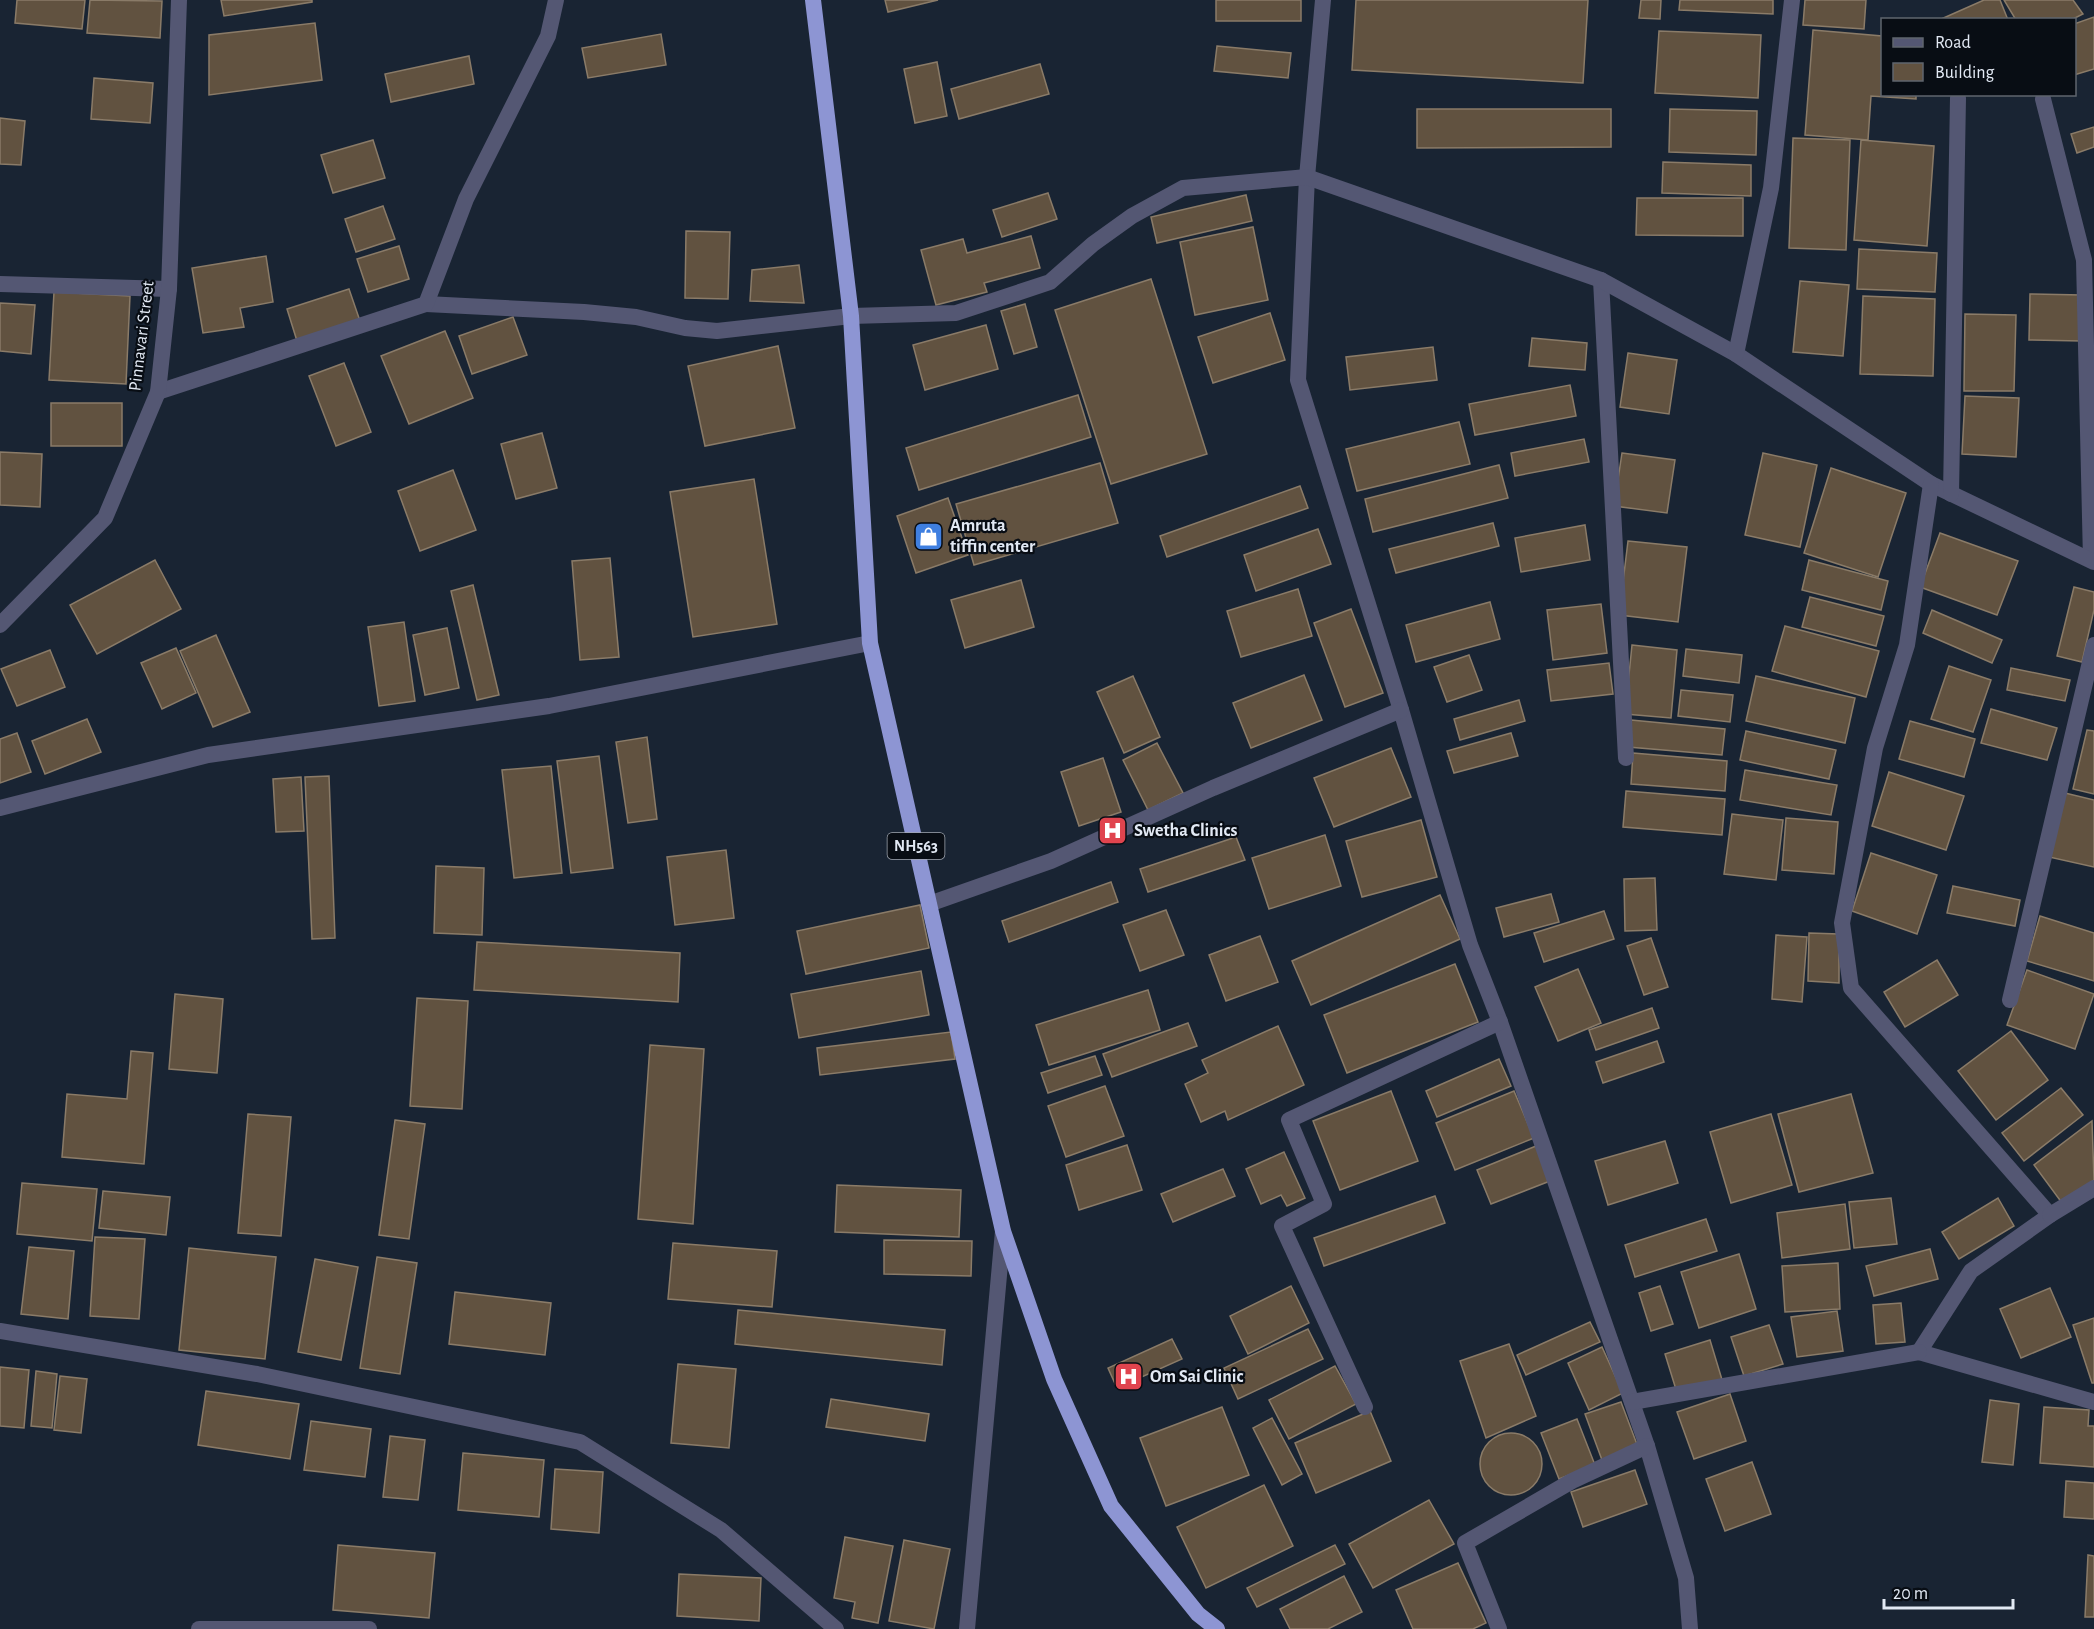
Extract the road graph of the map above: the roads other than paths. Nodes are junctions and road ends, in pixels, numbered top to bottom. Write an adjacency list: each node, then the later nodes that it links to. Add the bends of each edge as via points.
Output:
1 (179, 0): 11 (street, Pinnavari Street)
2 (556, 0): 12 (street, via 548,36 466,199)
3 (813, 0): 13 (highway, NH563)
4 (1323, 0): 8 (street)
5 (1792, 0): 14 (street, via 1771,188)
6 (1958, 98): 17 (street)
7 (2043, 99): 18 (street, via 2084,260)
8 (1306, 177): 9 (street); 13 (street, via 1183,188 1132,216 1050,282 956,313); 22 (street, via 1298,381)
9 (1600, 280): 14 (street); 23 (street)
10 (0, 284): 11 (street)
11 (169, 289): 15 (street, Pinnavari Street)
12 (426, 304): 13 (street, via 584,312 717,331); 15 (street)
13 (851, 315): 20 (highway, NH563)
14 (1736, 354): 16 (street)
15 (158, 392): 19 (street, Pinnavari Street, via 105,518)
16 (1931, 484): 17 (street); 29 (street, via 1907,645 1875,748 1842,924 1851,988)
17 (1952, 494): 18 (street)
18 (2093, 561)
19 (0, 625)
20 (870, 643): 24 (street, via 549,706 208,755); 25 (highway, NH563)
21 (2094, 645): 26 (street)
22 (1401, 710): 25 (street, via 1051,861); 27 (street, via 1470,945)
23 (1626, 758)
24 (0, 808)
25 (929, 904): 30 (highway, NH563)
26 (2010, 1000)
27 (1500, 1022): 33 (street); 35 (street, via 1289,1120 1324,1204 1282,1226)
28 (2094, 1188): 29 (street)
29 (2050, 1215): 32 (street, via 1971,1271)
30 (1003, 1231): 40 (street); 41 (highway, NH563, via 1054,1379 1111,1506 1198,1614)
31 (0, 1331): 39 (street, via 256,1374 580,1442 721,1530)
32 (1919, 1352): 33 (street); 34 (street)
33 (1632, 1402): 36 (street)
34 (2094, 1402)
35 (1365, 1407)
36 (1647, 1446): 42 (street, via 1572,1481 1465,1543); 43 (street, via 1686,1578)
37 (199, 1629): 38 (street)
38 (369, 1629)
39 (836, 1629)
40 (967, 1629)
41 (1216, 1629)
42 (1499, 1629)
43 (1690, 1629)

